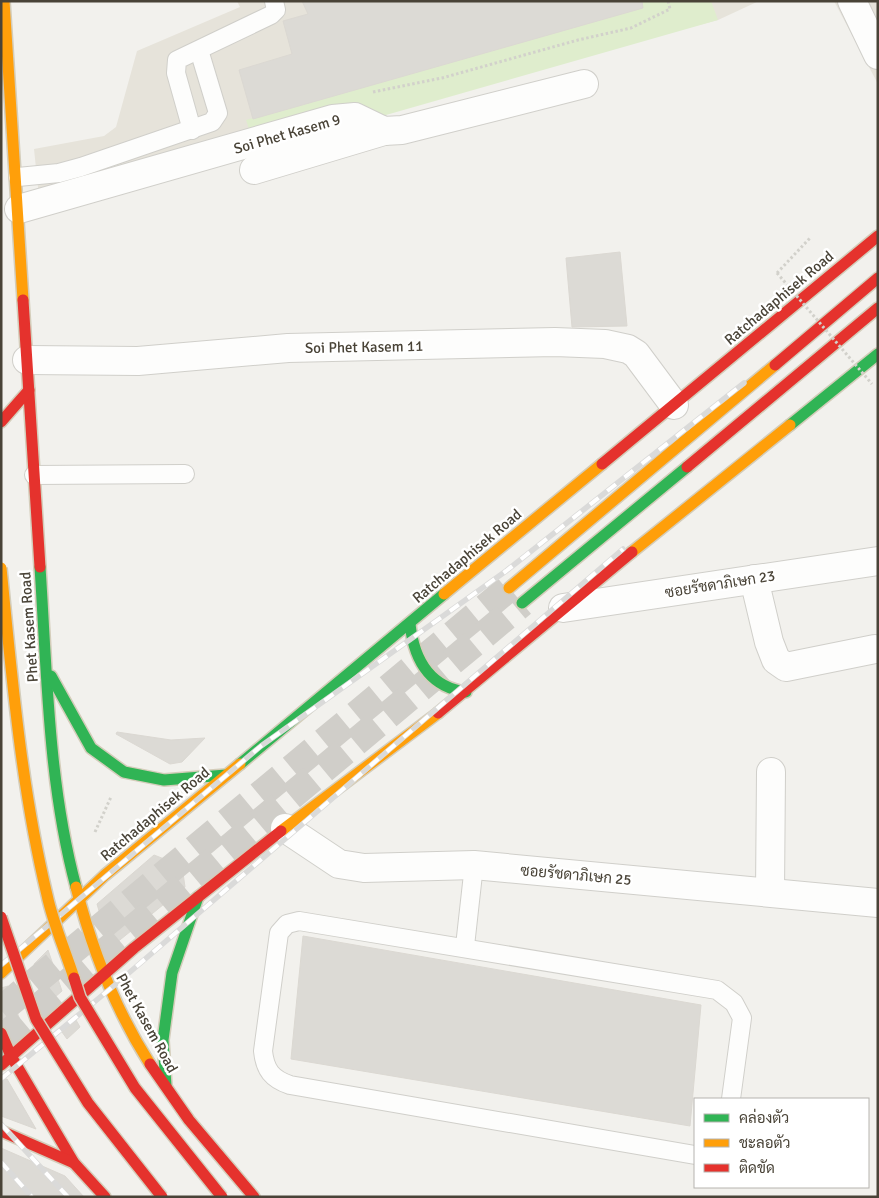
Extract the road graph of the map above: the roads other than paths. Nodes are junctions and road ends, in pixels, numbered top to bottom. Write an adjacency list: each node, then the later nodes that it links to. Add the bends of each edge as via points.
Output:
1 (4, 1): 10 (main road, Phet Kasem Road)
2 (274, 1): 4 (lane, via 273,13)
3 (852, 1): 5 (street)
4 (199, 50): 7 (lane, via 178,59 175,67); 7 (lane, via 218,113 212,122)
5 (878, 55)
6 (584, 84): 8 (street, via 402,130)
7 (192, 130): 10 (lane, via 81,167 54,174)
8 (384, 131): 9 (street); 11 (street, Soi Phet Kasem 9, via 355,117 334,119)
9 (254, 170)
10 (18, 177): 11 (main road, Phet Kasem Road)
11 (20, 209): 16 (main road, Phet Kasem Road)
12 (878, 236): 18 (main road, Ratchadaphisek Road)
13 (878, 278): 25 (main road)
14 (878, 308): 26 (main road)
15 (878, 354): 27 (main road)
16 (27, 360): 17 (main road, Phet Kasem Road); 18 (street, Soi Phet Kasem 11, via 138,361 288,348 555,342 604,344 636,354)
17 (29, 390): 19 (main road); 21 (main road, Phet Kasem Road)
18 (674, 405): 28 (main road, Ratchadaphisek Road)
19 (1, 422)
20 (185, 474): 21 (lane)
21 (34, 475): 30 (main road, Phet Kasem Road)
22 (878, 561): 24 (street, ซอยรัชดาภิเษก 23)
23 (1, 568): 54 (main road, Phet Kasem Road, bridge, via 16,720 30,818 47,898 80,997 135,1088)
24 (754, 579): 27 (street, ซอยรัชดาภิเษก 23); 29 (street, via 768,642 776,660 786,667)
25 (509, 588)
26 (522, 604)
27 (563, 608): 31 (main road)
28 (410, 624): 31 (main road, via 412,646 425,670 444,687); 33 (main road, Ratchadaphisek Road)
29 (875, 648)
30 (46, 667): 33 (main road, via 91,748 124,772 164,780); 38 (main road, Phet Kasem Road, via 57,781)
31 (466, 692): 34 (main road)
32 (771, 772): 36 (street)
33 (226, 775): 38 (main road, Ratchadaphisek Road, via 105,874)
34 (285, 828): 35 (street, ซอยรัชดาภิเษก 25, via 339,864 364,868); 37 (main road)
35 (474, 865): 36 (street, ซอยรัชดาภิเษก 25); 41 (lane)
36 (770, 892): 39 (street, ซอยรัชดาภิเษก 25)
37 (198, 897): 43 (main road); 47 (main road, via 172,973 163,1040)
38 (78, 901): 42 (main road, Ratchadaphisek Road); 43 (main road, Phet Kasem Road)
39 (878, 903)
40 (1, 917): 53 (main road, bridge, via 36,1019 88,1102)
41 (465, 946): 48 (lane, via 723,993 738,1009 742,1022); 50 (lane, via 299,920 287,924 280,933 277,947 264,1037 267,1070 278,1081 290,1085)
42 (1, 973)
43 (103, 975): 45 (main road); 47 (main road, Phet Kasem Road, via 124,1018)
44 (1, 1033): 45 (main road)
45 (11, 1056): 46 (main road); 51 (main road)
46 (1, 1065)
47 (166, 1087): 55 (main road, Phet Kasem Road)
48 (731, 1098)
49 (1, 1131): 51 (main road)
50 (694, 1155)
51 (74, 1163): 52 (main road)
52 (105, 1197)
53 (162, 1197)
54 (222, 1197)
55 (254, 1197)

